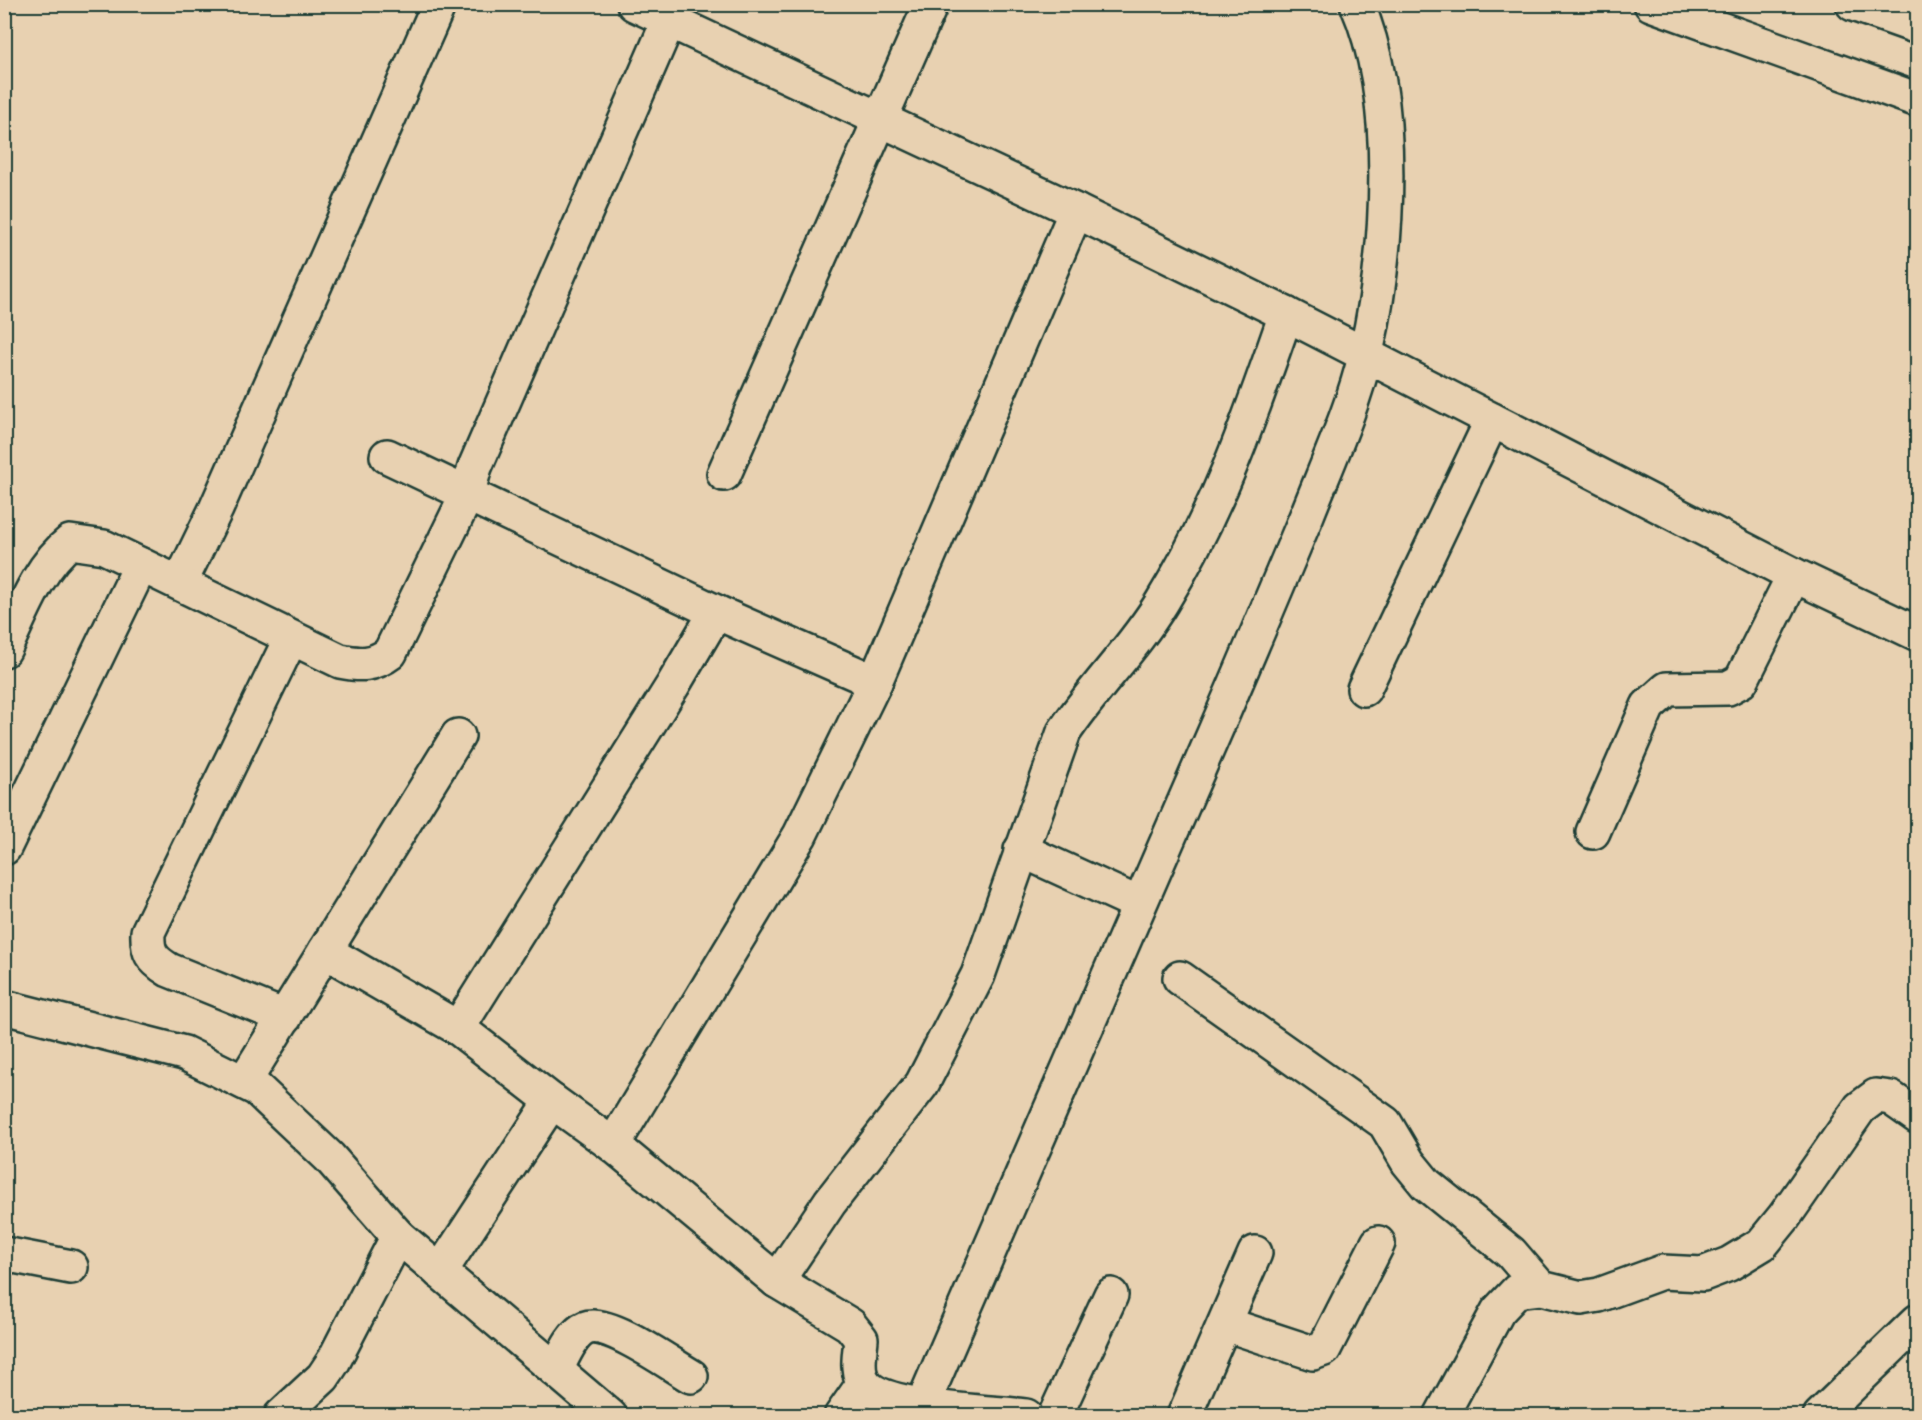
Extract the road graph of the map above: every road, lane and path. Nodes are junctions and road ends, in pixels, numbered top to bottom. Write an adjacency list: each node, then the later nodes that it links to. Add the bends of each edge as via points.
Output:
1 (439, 4): 20 (street)
2 (634, 4): 7 (street)
3 (931, 4): 10 (street)
4 (1358, 4): 13 (street, via 1383,108 1386,170 1379,267)
5 (1651, 4): 9 (street)
6 (1853, 4): 8 (street)
7 (672, 13): 10 (street); 17 (street, via 475,467)
8 (1917, 27)
9 (1917, 100)
10 (880, 121): 11 (street); 16 (street)
11 (1076, 211): 12 (street); 25 (street)
12 (1286, 314): 13 (street); 30 (street, via 1235,460 1212,511 1162,603 1064,732)
13 (1365, 353): 14 (street); 31 (street, via 1329,461)
14 (1492, 420): 19 (street); 26 (street)
15 (387, 456): 17 (street)
16 (724, 474)
17 (467, 495): 21 (street); 23 (street, via 390,653 379,662 363,665 340,661)
18 (141, 564): 20 (street); 24 (street, via 104,547 70,542 58,552 30,595); 29 (street)
19 (1794, 574): 22 (street); 28 (street, via 1741,681 1728,688 1667,689 1648,706)
20 (180, 584): 23 (street)
21 (716, 612): 25 (street); 36 (street)
22 (1917, 634)
23 (291, 638): 35 (street, via 148,932 147,950 153,960 169,970)
24 (4, 650)
25 (875, 682): 40 (street, via 800,835)
26 (1364, 689)
27 (458, 736): 32 (street)
28 (1593, 832)
29 (4, 848)
30 (1021, 850): 31 (street); 47 (street, via 978,975 922,1084 830,1202)
31 (1139, 904): 55 (street)
32 (325, 951): 35 (street); 36 (street)
33 (1180, 978): 48 (street, via 1385,1123 1407,1162 1426,1184 1511,1253)
34 (4, 1007): 37 (street, via 184,1053)
35 (285, 1017): 37 (street)
36 (458, 1028): 38 (street)
37 (244, 1082): 41 (street, via 257,1089 329,1157)
38 (552, 1101): 40 (street); 46 (street)
39 (1917, 1116): 48 (street, via 1891,1098 1876,1096 1860,1108 1762,1244 1730,1264 1703,1274 1662,1272 1581,1298)
40 (613, 1145): 47 (street)
41 (398, 1236): 46 (street); 56 (street, via 333,1362)
42 (1378, 1243): 51 (street, via 1324,1349 1313,1353)
43 (1255, 1253): 51 (street)
44 (4, 1254): 45 (street)
45 (71, 1267)
46 (440, 1272): 52 (street)
47 (777, 1281): 54 (street, via 850,1325 861,1339 858,1365)
48 (1541, 1288): 62 (street, via 1517,1291 1498,1311)
49 (1111, 1295): 60 (street)
50 (1917, 1321): 63 (street)
51 (1225, 1324): 61 (street)
52 (556, 1370): 53 (street, via 576,1335 587,1328 600,1327); 57 (street)
53 (691, 1376)
54 (864, 1383): 55 (street, via 890,1399); 58 (street)
55 (923, 1404): 59 (street)
56 (297, 1411)
57 (610, 1416)
58 (841, 1416)
59 (1026, 1416)
60 (1055, 1416)
61 (1184, 1416)
62 (1441, 1416)
63 (1820, 1416)

